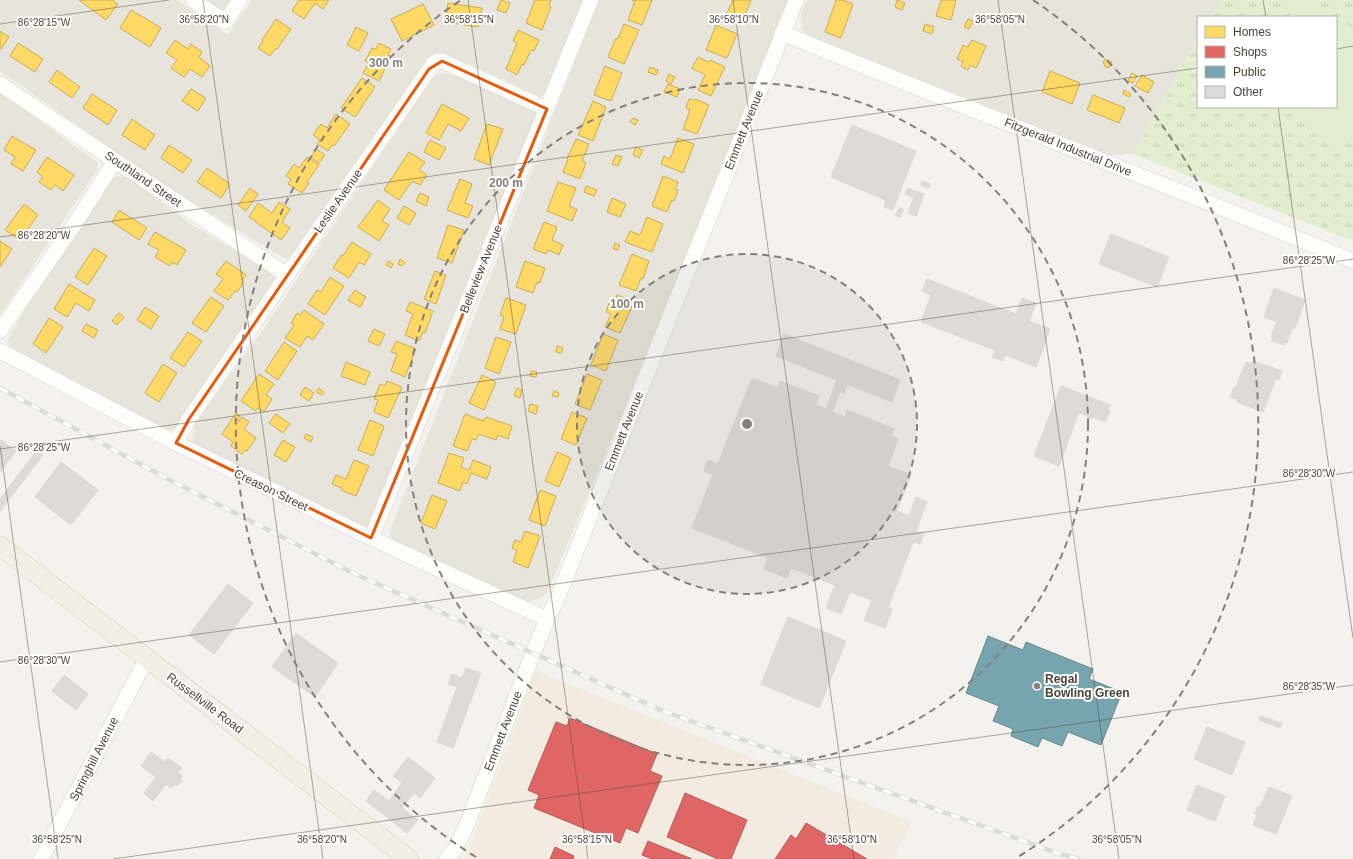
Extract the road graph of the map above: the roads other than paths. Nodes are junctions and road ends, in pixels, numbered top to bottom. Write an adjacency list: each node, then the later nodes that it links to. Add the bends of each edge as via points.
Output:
1 (192, 0): 2 (street, via 225,22)
2 (240, 0)
3 (591, 0): 7 (street, Belleview Avenue)
4 (796, 0): 5 (street, Emmett Avenue)
5 (782, 33): 9 (street, Fitzgerald Industrial Drive); 16 (street, Emmett Avenue)
6 (0, 84): 8 (street, Southland Street)
7 (547, 109): 10 (street, Leslie Avenue, via 442,61 433,64); 14 (street, Belleview Avenue)
8 (115, 161): 10 (street, Southland Street); 11 (street)
9 (1353, 261)
10 (287, 275): 13 (street, Leslie Avenue, via 189,419)
11 (0, 331)
12 (0, 351): 13 (street, Creason Street)
13 (176, 443): 14 (street, Creason Street)
14 (371, 538): 16 (street, Creason Street)
15 (0, 546): 17 (main road, Russellville Road)
16 (547, 619): 20 (street, Emmett Avenue, via 466,827)
17 (146, 658): 18 (street, Springhill Avenue); 19 (main road, Russellville Road)
18 (41, 859)
19 (409, 859)
20 (447, 859)

